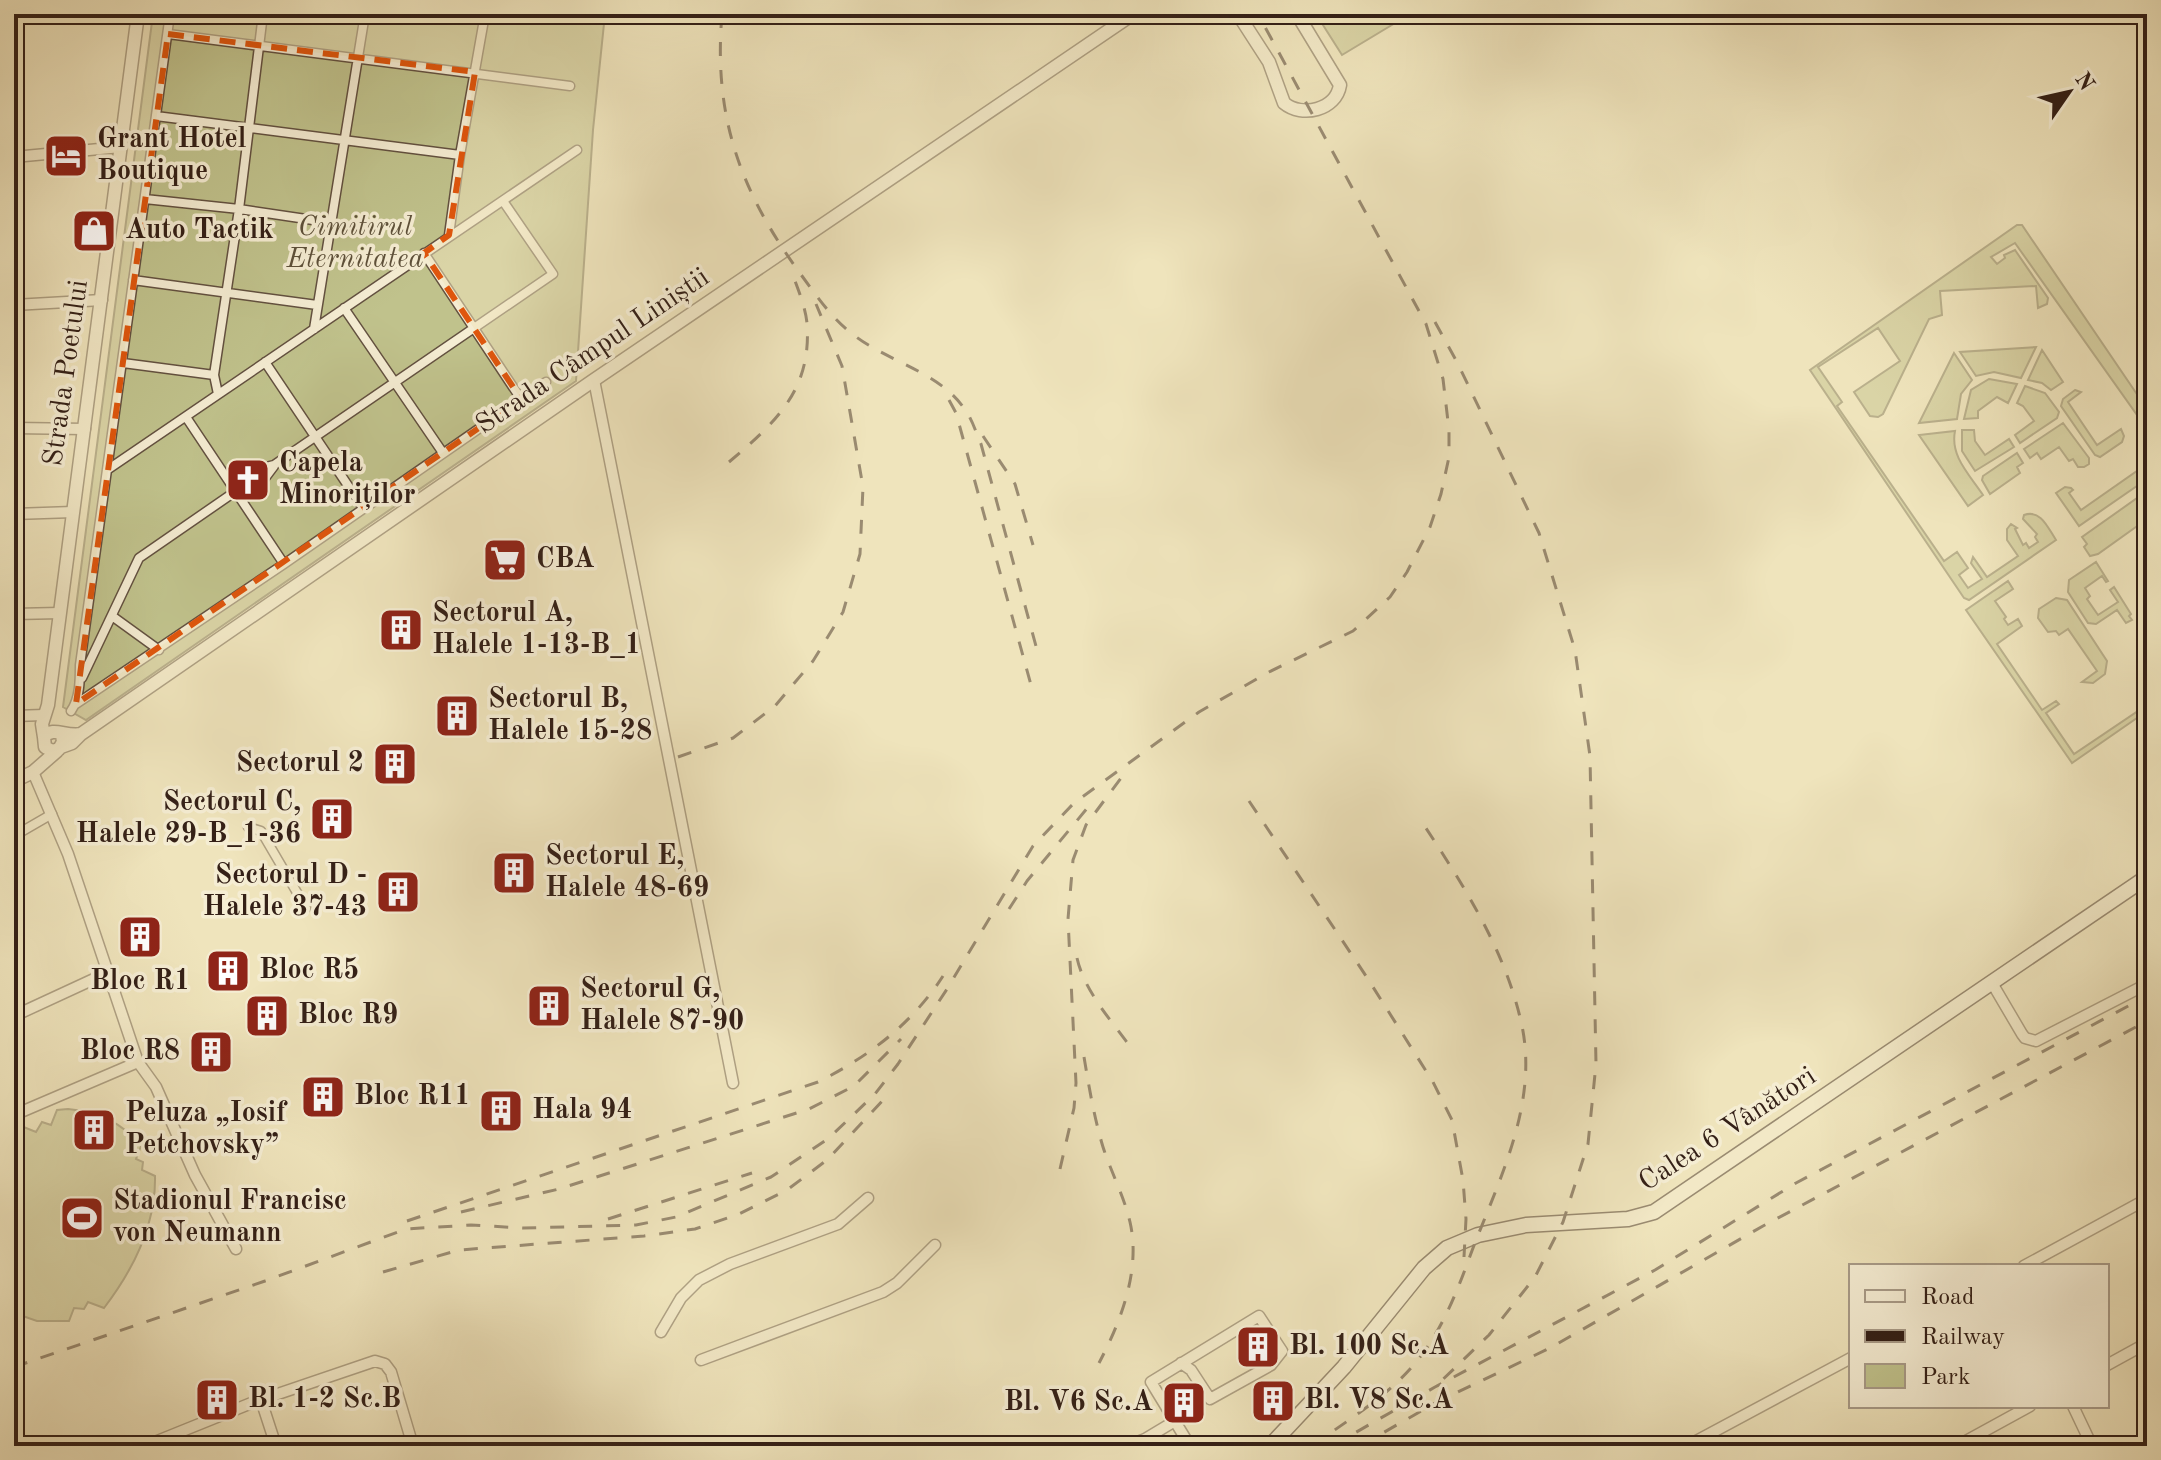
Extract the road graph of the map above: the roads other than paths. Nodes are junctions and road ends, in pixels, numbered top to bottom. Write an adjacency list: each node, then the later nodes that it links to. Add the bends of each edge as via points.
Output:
1 (138, 14): 17 (street, Strada Poetului)
2 (170, 14): 9 (street)
3 (263, 14): 10 (street)
4 (365, 14): 11 (street)
5 (485, 14): 12 (street)
6 (1133, 14): 38 (street, Strada Câmpul Liniștii)
7 (1238, 14): 8 (street, via 1269,62 1284,103 1302,112 1330,102 1340,85)
8 (1297, 14)
9 (168, 34): 10 (street); 14 (street)
10 (259, 47): 11 (street); 15 (street)
11 (358, 58): 12 (street); 16 (street)
12 (475, 72): 13 (street); 19 (street)
13 (570, 86)
14 (156, 116): 15 (street); 21 (street)
15 (248, 128): 16 (street); 23 (street)
16 (346, 138): 19 (street); 24 (street)
17 (121, 147): 20 (street); 29 (street, Strada Poetului)
18 (577, 150): 22 (street)
19 (460, 155): 25 (street)
20 (14, 157)
21 (145, 199): 23 (street); 27 (street)
22 (503, 201): 25 (street); 34 (street, via 553,274)
23 (239, 209): 24 (street); 28 (street)
24 (333, 223): 31 (street)
25 (449, 235): 26 (street)
26 (424, 253): 32 (street); 34 (street)
27 (133, 280): 28 (street); 36 (street)
28 (227, 294): 31 (street); 37 (street)
29 (102, 300): 30 (street); 45 (street, Strada Poetului)
30 (14, 305)
31 (317, 305): 33 (street)
32 (344, 308): 33 (street); 40 (street)
33 (314, 329): 35 (street)
34 (473, 329): 40 (street); 42 (street)
35 (265, 362): 41 (street); 46 (street)
36 (123, 363): 37 (street); 49 (street)
37 (214, 375): 41 (street)
38 (594, 380): 63 (street, Strada Câmpul Liniștii, via 72,743); 76 (street)
39 (546, 382): 42 (street)
40 (394, 383): 46 (street); 47 (street)
41 (218, 394): 43 (street)
42 (521, 399): 47 (street)
43 (186, 417): 49 (street); 50 (street)
44 (14, 428): 45 (street)
45 (85, 429): 52 (street, Strada Poetului)
46 (315, 438): 48 (street); 51 (street)
47 (443, 453): 51 (street)
48 (274, 465): 50 (street, via 254,470); 50 (street, via 255,488)
49 (107, 470): 59 (street)
50 (236, 491): 54 (street); 57 (street, via 139,558)
51 (363, 508): 54 (street)
52 (73, 512): 53 (street); 55 (street, Strada Poetului)
53 (14, 514)
54 (284, 564): 58 (street)
55 (60, 613): 56 (street); 60 (street, Strada Poetului)
56 (14, 614)
57 (112, 616): 58 (street); 59 (street)
58 (159, 650): 59 (street, via 74,708)
59 (80, 681)
60 (46, 710): 61 (street); 62 (street, Strada Poetului); 63 (street)
61 (14, 716)
62 (43, 739): 63 (street, via 49,731); 63 (street, via 47,749); 64 (street, Strada Poetului)
63 (59, 741): 64 (street)
64 (34, 771): 65 (street); 66 (street)
65 (14, 781)
66 (52, 814): 68 (street); 71 (street)
67 (248, 827): 70 (street, via 261,831)
68 (14, 836)
69 (2147, 877): 72 (main road, Calea 6 Vânători)
70 (306, 908)
71 (107, 973): 74 (street); 75 (street)
72 (1992, 983): 73 (street, via 2025,1038 2036,1041); 98 (main road, Calea 6 Vânători, via 1654,1212 1628,1219 1526,1225 1447,1248)
73 (2147, 984)
74 (14, 1016)
75 (138, 1062): 77 (street); 81 (street, via 156,1087 199,1184)
76 (733, 1083)
77 (14, 1115)
78 (868, 1198): 83 (street, via 838,1224 699,1280)
79 (2147, 1199): 82 (street)
80 (935, 1245): 86 (street, via 883,1292)
81 (236, 1249)
82 (2028, 1264)
83 (661, 1332)
84 (2147, 1343): 88 (street)
85 (1849, 1359): 99 (street)
86 (701, 1360)
87 (1181, 1363): 87 (street, via 1259,1316 1282,1351 1271,1365 1210,1399); 92 (street, via 1151,1382)
88 (2109, 1364)
89 (261, 1400): 93 (street); 94 (street); 95 (street, via 380,1361 391,1372)
90 (2026, 1408): 100 (street)
91 (2074, 1408): 101 (street)
92 (1175, 1421): 96 (street); 97 (street)
93 (145, 1446)
94 (276, 1446)
95 (413, 1446)
96 (1127, 1446)
97 (1190, 1446)
98 (1270, 1446)
99 (1687, 1446)
100 (1957, 1446)
101 (2092, 1446)

